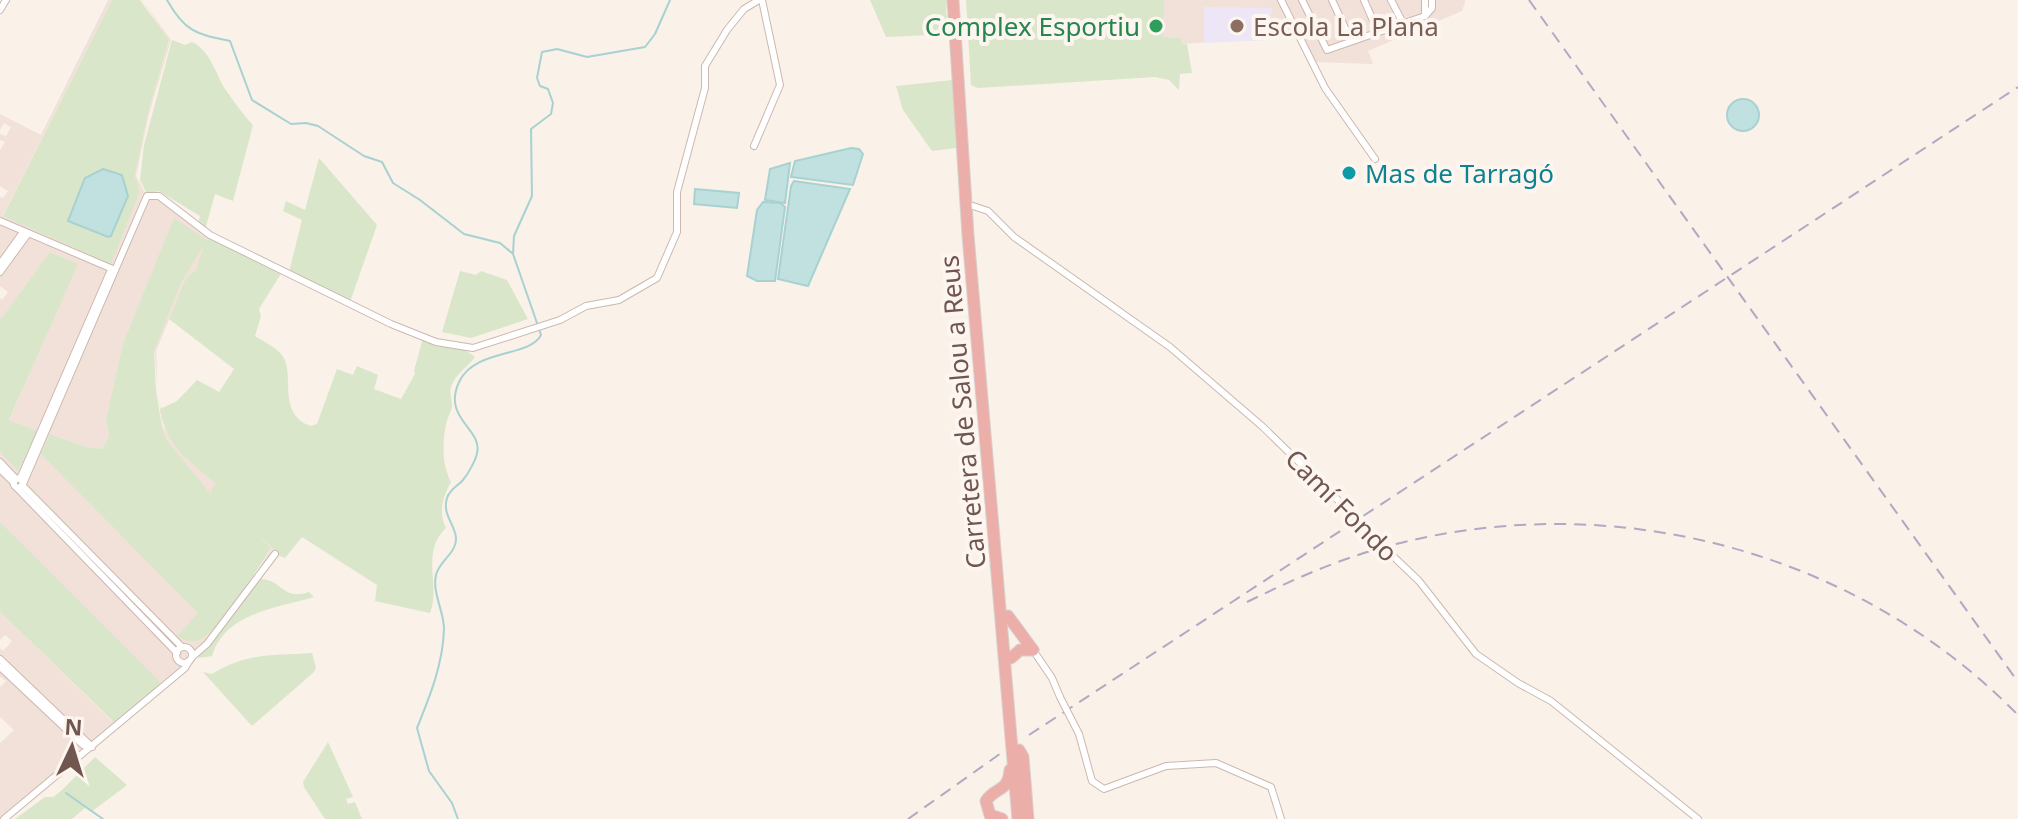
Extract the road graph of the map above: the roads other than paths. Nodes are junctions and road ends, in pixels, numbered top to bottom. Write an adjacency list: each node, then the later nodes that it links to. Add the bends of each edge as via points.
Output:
1 (6, 0): 11 (street)
2 (760, 0): 15 (street, via 780,85); 22 (street, via 744,9 705,66 705,88 677,192 677,232 657,278 619,300 586,306 560,320 473,348 436,342 210,235 159,196 147,196)
3 (953, 0): 35 (highway, Carretera de Salou a Reus)
4 (961, 0): 17 (highway)
5 (1281, 0): 16 (street, via 1325,88)
6 (1302, 0): 14 (street, via 1327,50)
7 (1332, 0): 14 (street)
8 (1364, 0): 13 (street)
9 (1391, 0): 12 (street)
10 (1429, 4): 12 (street, via 1425,16)
11 (0, 10)
12 (1403, 23): 13 (street)
13 (1378, 32): 14 (street)
14 (1351, 41)
15 (754, 146)
16 (1375, 159)
17 (973, 206): 27 (highway); 43 (street, Camí Fondo, bridge, via 988,211 1014,237 1170,347 1263,427 1419,581 1476,654 1551,701)
18 (0, 221): 19 (street)
19 (25, 233): 20 (street); 21 (street); 22 (street)
20 (0, 264)
21 (0, 272)
22 (113, 272): 25 (street)
23 (0, 462): 25 (street)
24 (0, 469): 25 (street)
25 (19, 483): 30 (street)
26 (275, 554): 28 (street)
27 (1008, 616): 29 (highway); 31 (highway)
28 (212, 636): 30 (street); 33 (street)
29 (1033, 650): 31 (highway, via 1020,650); 42 (street, bridge, via 1079,734 1092,781 1104,789 1166,766 1216,763 1271,787)
30 (181, 652): 33 (street, via 183,662); 33 (street, via 191,651); 36 (street)
31 (1011, 658): 41 (highway)
32 (0, 659): 37 (street)
33 (190, 659): 36 (street)
34 (0, 667): 37 (street, via 83,745)
35 (1006, 671): 39 (highway, via 1010,773 1008,783 986,801 990,815); 40 (highway, Carretera de Salou a Reus)
36 (170, 681): 37 (street)
37 (92, 747): 38 (street)
38 (4, 819)
39 (1002, 819)
40 (1018, 819)
41 (1026, 819)
42 (1281, 819)
43 (1698, 819)

